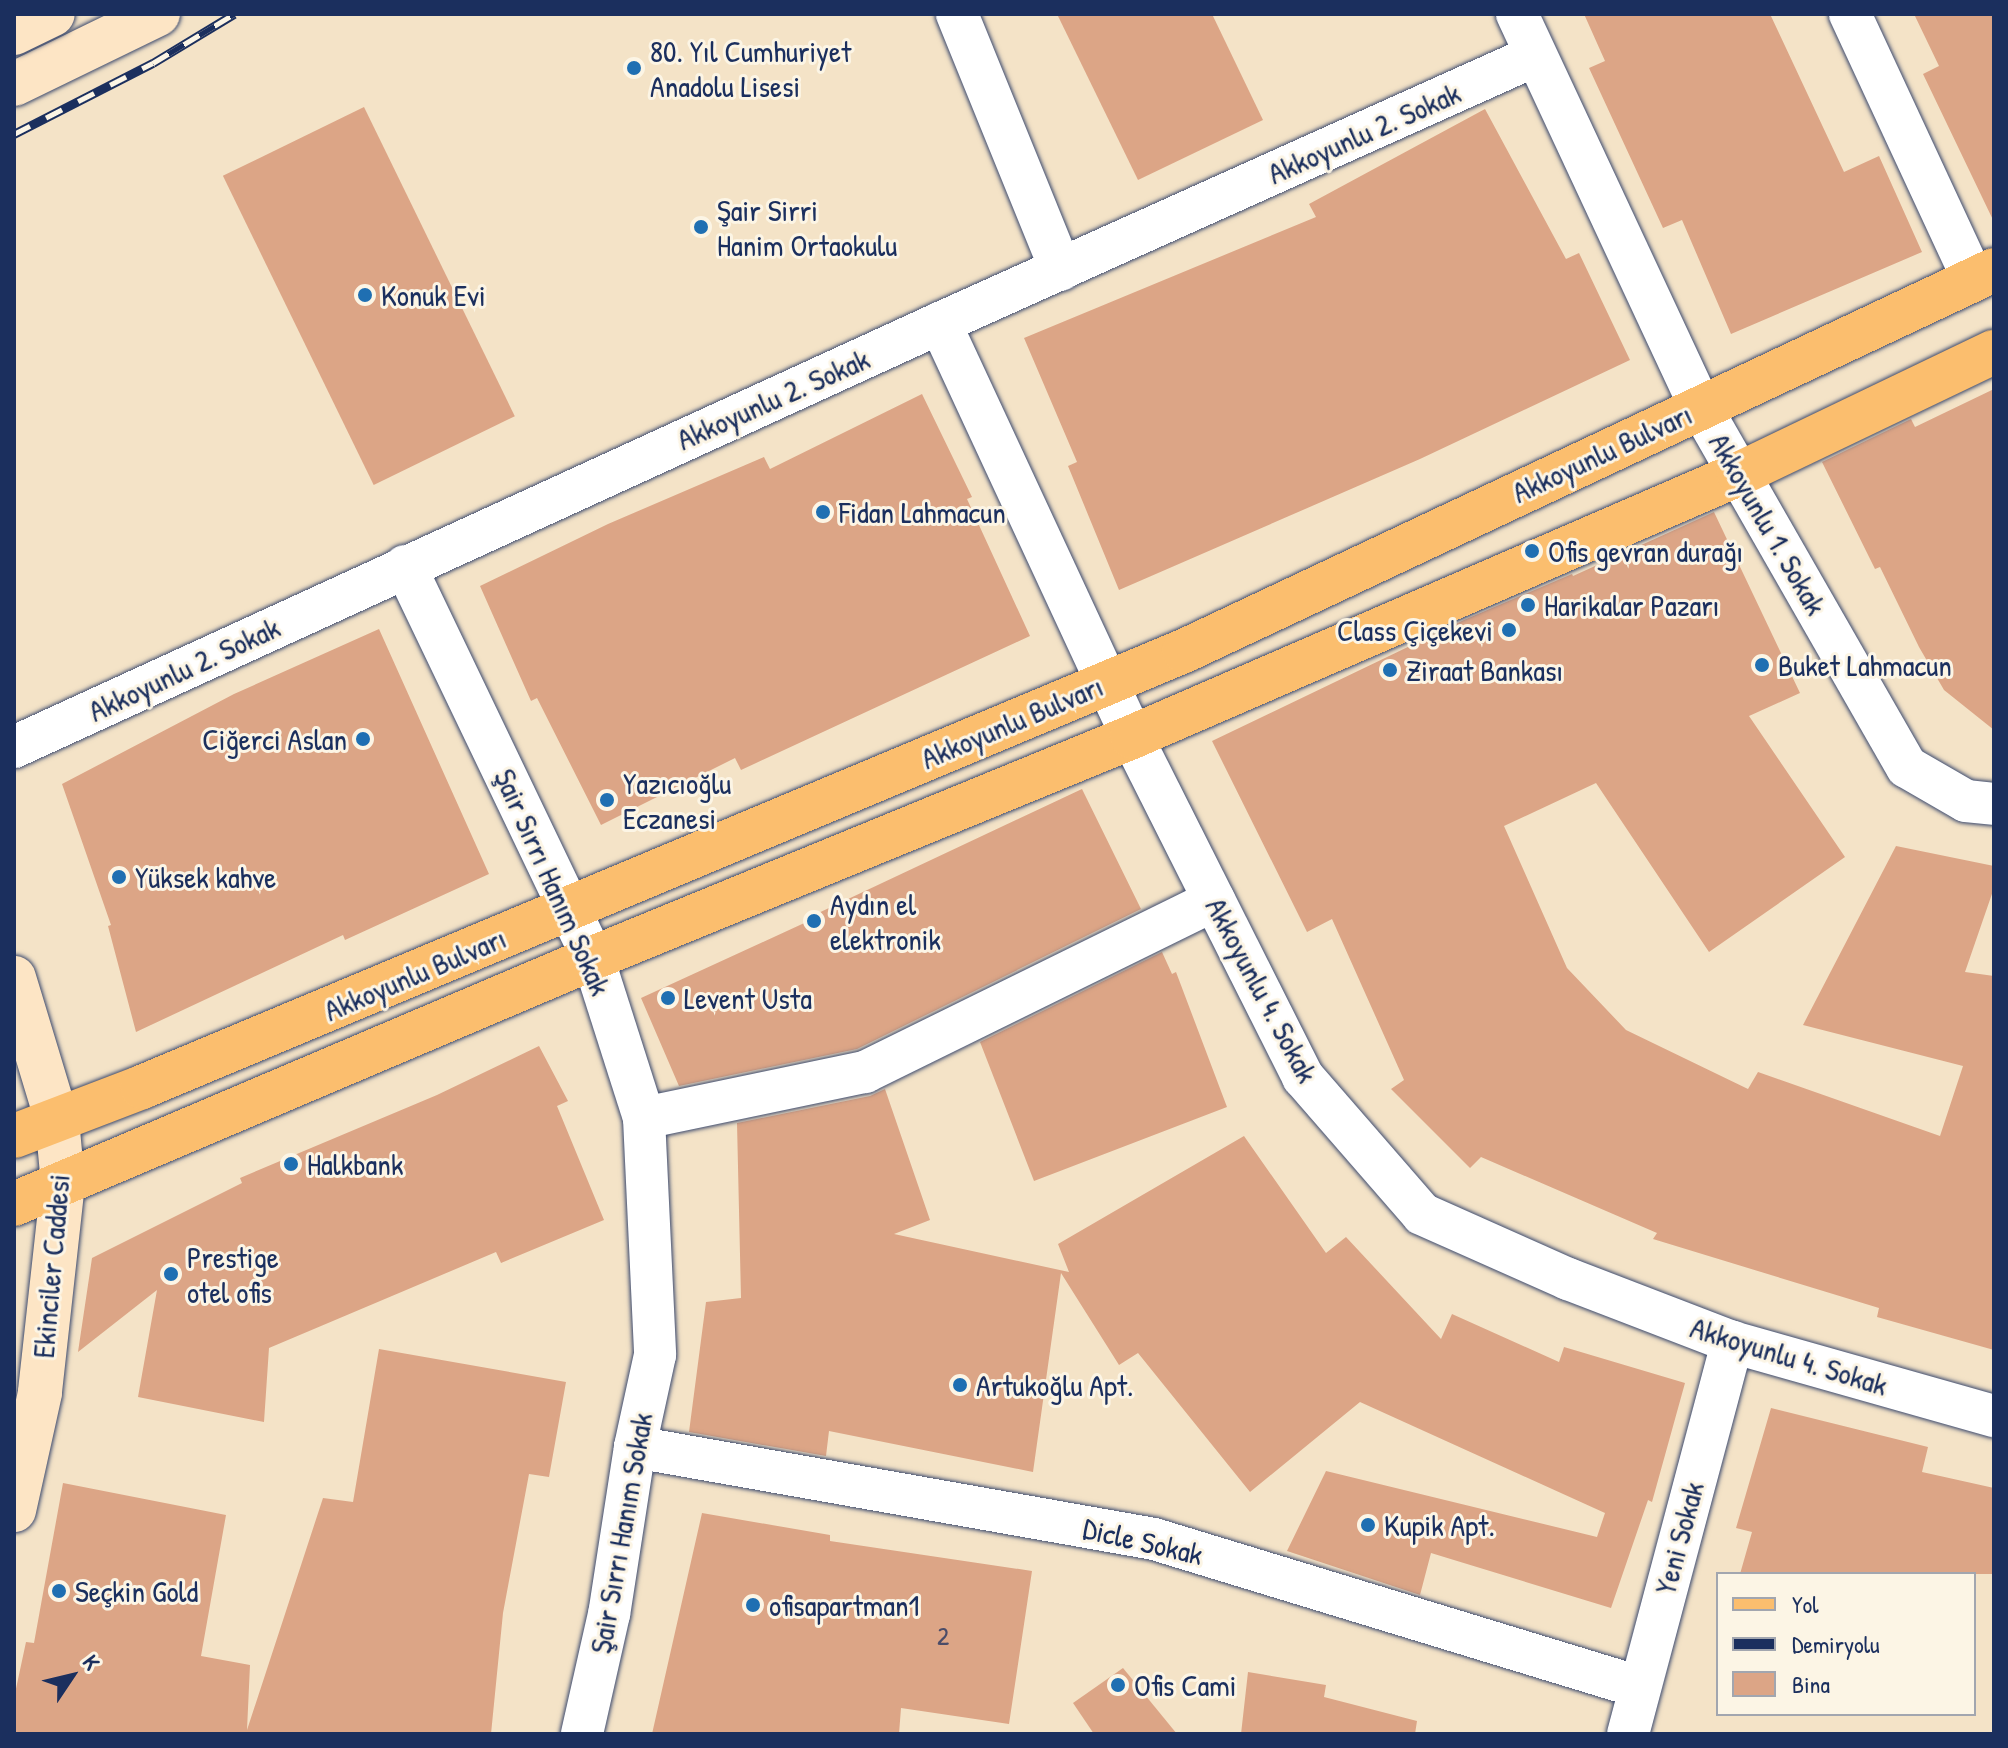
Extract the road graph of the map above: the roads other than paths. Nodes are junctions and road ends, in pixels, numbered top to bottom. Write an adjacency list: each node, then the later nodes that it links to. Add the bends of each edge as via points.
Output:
1 (24, 14): 9 (main road)
2 (53, 14): 7 (main road, bridge)
3 (957, 14): 10 (street)
4 (1517, 14): 8 (street, Akkoyunlu 1. Sokak)
5 (1850, 14): 11 (street)
6 (157, 15): 9 (main road)
7 (14, 33)
8 (1534, 56): 10 (street, Akkoyunlu 2. Sokak); 14 (street, Akkoyunlu 1. Sokak)
9 (14, 84)
10 (1061, 270): 12 (street, Akkoyunlu 2. Sokak)
11 (1984, 274): 14 (main road, Akkoyunlu Bulvarı)
12 (940, 323): 16 (street, Akkoyunlu 2. Sokak); 17 (street, Akkoyunlu 4. Sokak)
13 (1994, 352): 15 (main road, Akkoyunlu Bulvarı)
14 (1700, 406): 15 (street, Akkoyunlu 1. Sokak); 17 (main road, Akkoyunlu Bulvarı, via 1184,651)
15 (1739, 474): 18 (main road, Akkoyunlu Bulvarı); 20 (street, Akkoyunlu 1. Sokak, via 1907,767 1966,801)
16 (405, 566): 19 (street, Akkoyunlu 2. Sokak); 22 (street, Şair Sırrı Hanım Sokak)
17 (1108, 681): 18 (street, Akkoyunlu 4. Sokak); 22 (main road, Akkoyunlu Bulvarı)
18 (1132, 737): 21 (street, Akkoyunlu 4. Sokak); 23 (main road, Akkoyunlu Bulvarı)
19 (14, 747)
20 (1994, 804)
21 (1214, 900): 25 (street, via 865,1072); 30 (street, Akkoyunlu 4. Sokak, via 1303,1077 1422,1214 1568,1279)
22 (570, 909): 23 (street, Şair Sırrı Hanım Sokak); 26 (main road, Akkoyunlu Bulvarı)
23 (593, 958): 25 (street, Şair Sırrı Hanım Sokak); 28 (main road, Akkoyunlu Bulvarı)
24 (14, 978): 26 (main road, Ekinciler Caddesi)
25 (644, 1118): 32 (street, Şair Sırrı Hanım Sokak, via 655,1355)
26 (57, 1120): 27 (main road, Akkoyunlu Bulvarı); 28 (main road, Ekinciler Caddesi)
27 (14, 1136)
28 (63, 1183): 29 (main road, Akkoyunlu Bulvarı); 33 (main road, Ekinciler Caddesi, via 40,1393)
29 (14, 1204)
30 (1732, 1342): 31 (street, Akkoyunlu 4. Sokak); 34 (street, Yeni Sokak)
31 (1994, 1416)
32 (635, 1447): 34 (street, Dicle Sokak, via 1154,1539); 35 (street, Şair Sırrı Hanım Sokak, via 609,1614)
33 (14, 1510)
34 (1639, 1687): 36 (street, Yeni Sokak)
35 (582, 1734)
36 (1628, 1734)

